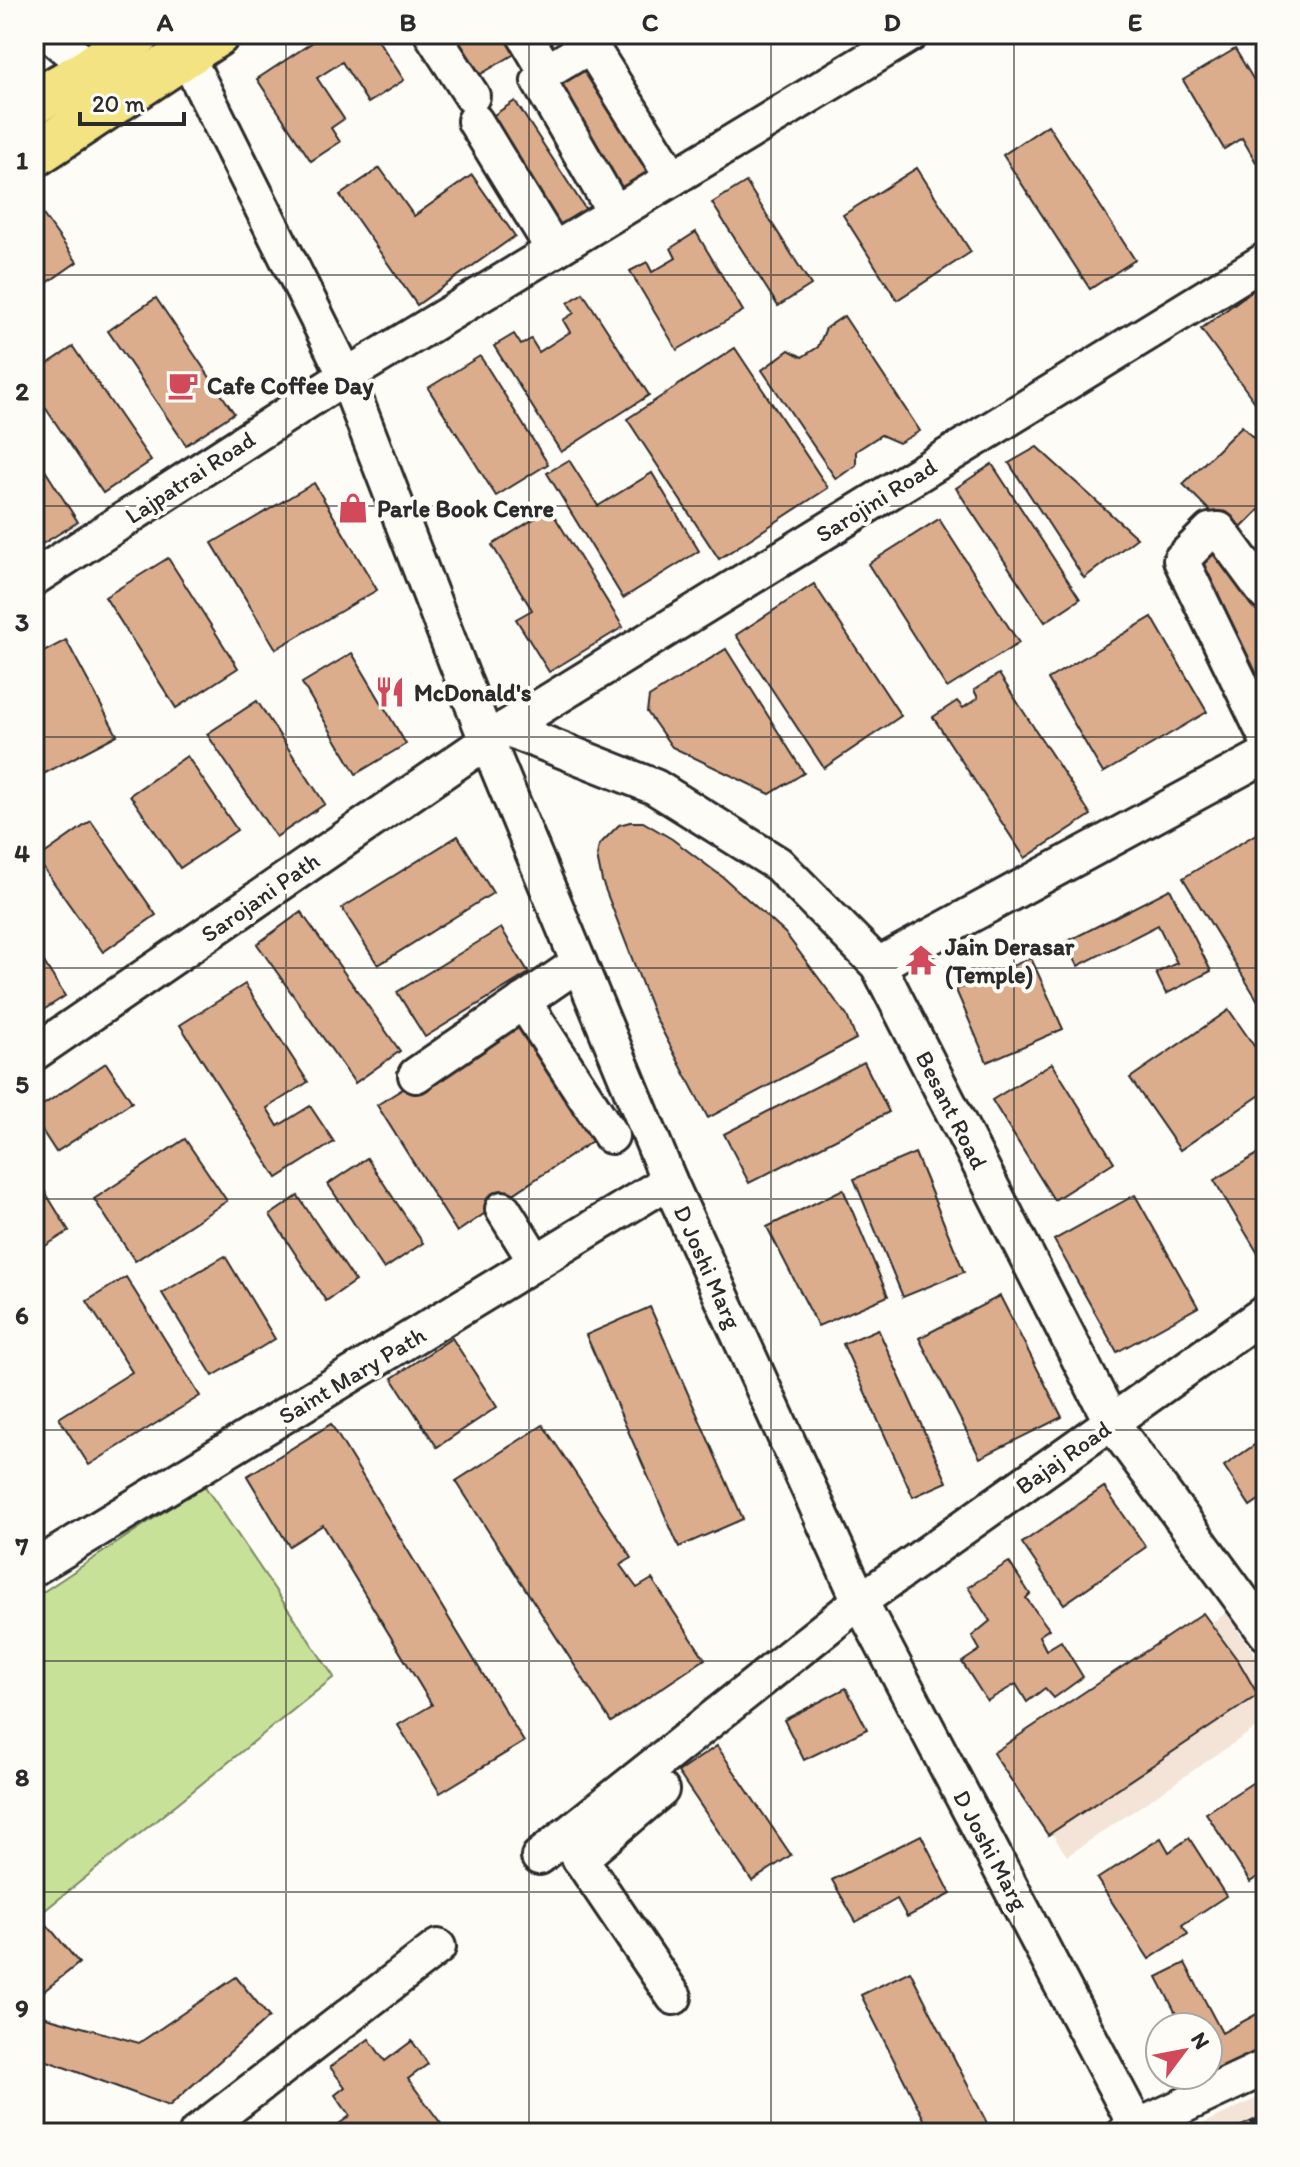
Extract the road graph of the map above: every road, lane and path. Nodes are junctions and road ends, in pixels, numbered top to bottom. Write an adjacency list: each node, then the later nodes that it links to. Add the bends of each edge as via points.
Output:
1 (49, 34): 6 (street)
2 (138, 34): 6 (main road)
3 (432, 34): 12 (street)
4 (911, 34): 10 (street, Lajpatrai Road)
5 (202, 45): 9 (main road); 14 (street, D Joshi Marg)
6 (91, 69): 8 (main road)
7 (517, 91): 11 (street)
8 (34, 102)
9 (34, 155)
10 (670, 174): 11 (street, Lajpatrai Road); 11 (street, via 593,50 586,48 539,81)
11 (603, 214): 12 (street, Lajpatrai Road)
12 (551, 245): 14 (street, Lajpatrai Road)
13 (1266, 260): 17 (street, Sarojini Road)
14 (346, 376): 15 (street, Lajpatrai Road); 17 (street, D Joshi Marg)
15 (34, 578)
16 (1266, 594): 18 (street, via 1219,530 1210,531 1181,560)
17 (496, 735): 20 (street, D Joshi Marg); 21 (street, Besant Road, via 655,787 778,864); 23 (street, Sarojani Path)
18 (1266, 737)
19 (1266, 755): 21 (street)
20 (579, 963): 22 (street); 25 (street, D Joshi Marg)
21 (878, 965): 30 (street, Besant Road)
22 (523, 1001): 24 (street); 25 (street, via 609,1137)
23 (34, 1053)
24 (416, 1075)
25 (641, 1114): 26 (street, D Joshi Marg)
26 (669, 1181): 28 (street, Saint Mary Path); 32 (street, D Joshi Marg)
27 (503, 1209): 28 (street)
28 (536, 1262): 31 (street, Saint Mary Path)
29 (1266, 1312): 30 (street, Bajaj Road)
30 (1112, 1423): 32 (street, Bajaj Road); 33 (street, Besant Road)
31 (34, 1568)
32 (860, 1601): 35 (street, Bajaj Road); 39 (street, D Joshi Marg)
33 (1266, 1633)
34 (661, 1790): 35 (street)
35 (561, 1851): 37 (street)
36 (438, 1947): 40 (street)
37 (674, 1997)
38 (1266, 2067): 39 (street)
39 (1131, 2130)
40 (197, 2133)

